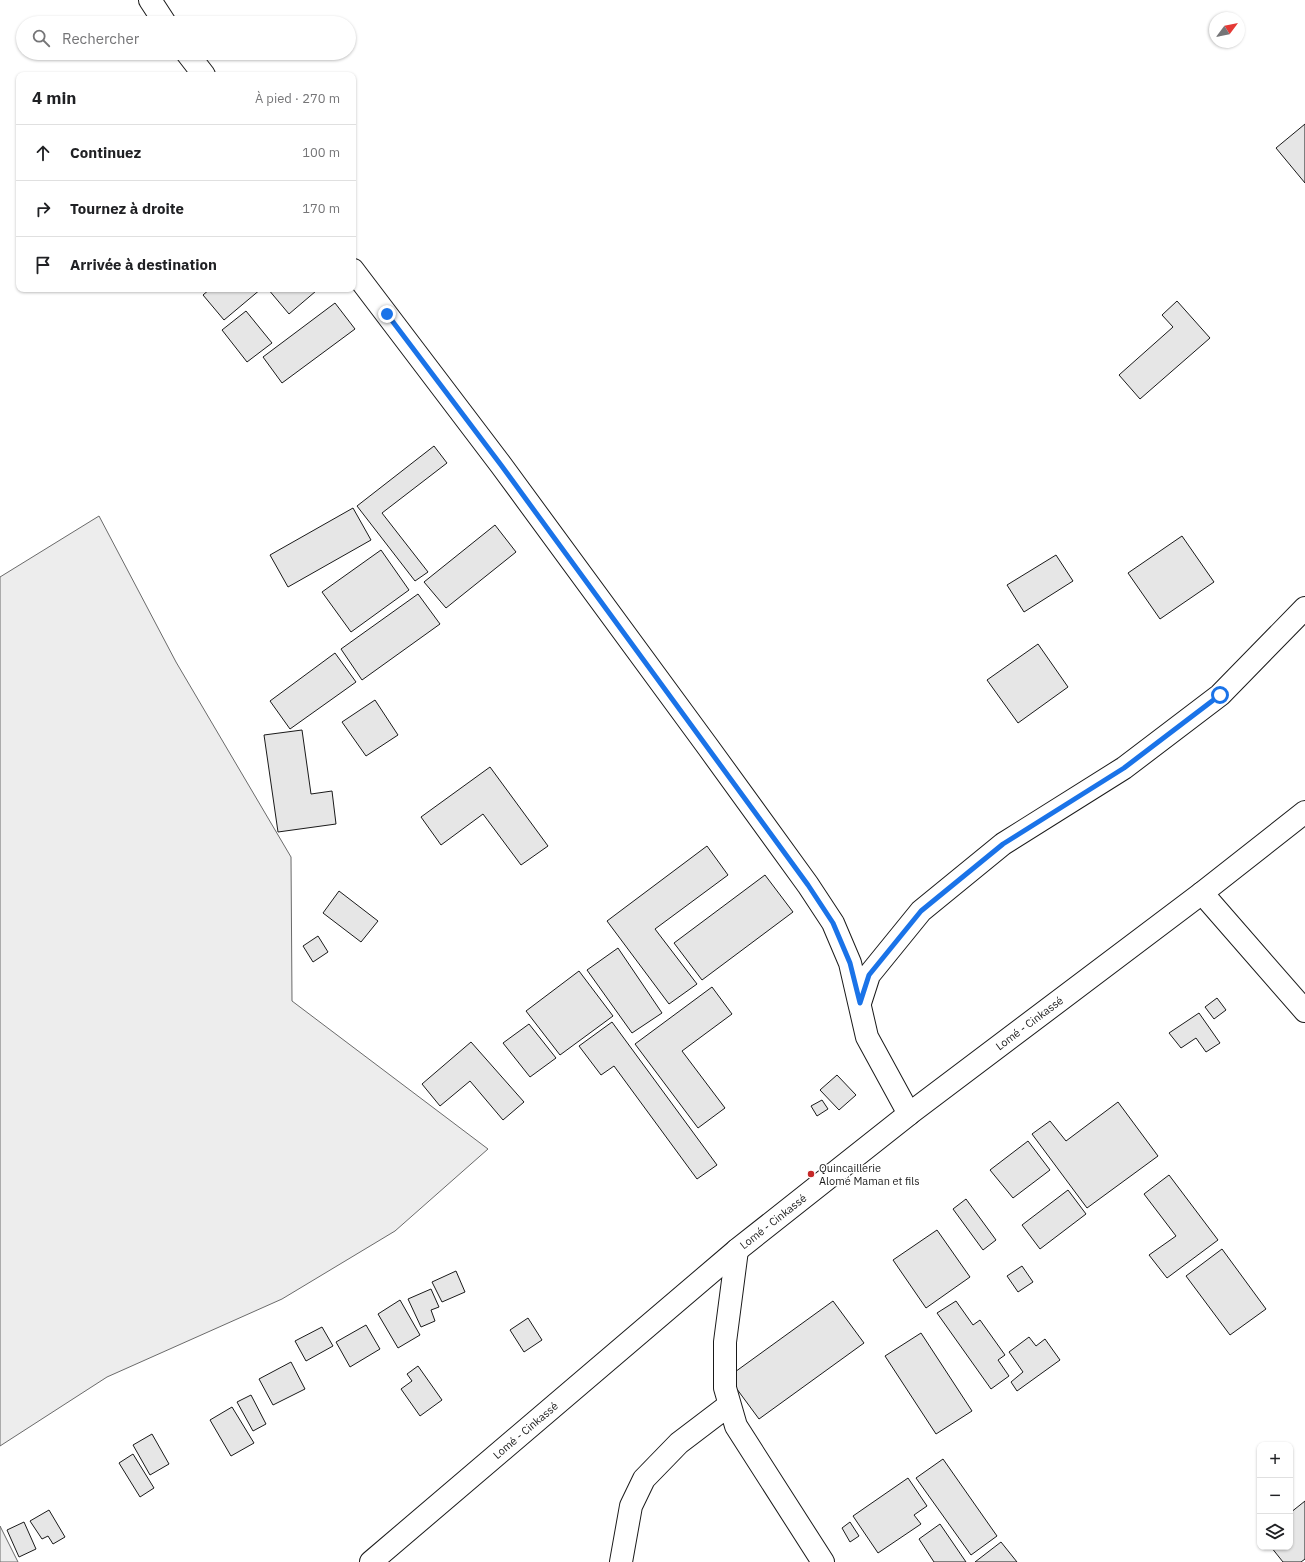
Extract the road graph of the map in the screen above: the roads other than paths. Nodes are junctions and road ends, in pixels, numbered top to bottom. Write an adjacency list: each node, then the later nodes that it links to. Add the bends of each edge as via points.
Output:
1 (150, 0): 2 (main road)
2 (160, 16)
3 (192, 60): 4 (main road)
4 (202, 72)
5 (356, 274): 9 (main road, via 501,465 808,885 833,923 850,963)
6 (1305, 608): 9 (main road, via 1220,695 1124,768 1003,844 921,911 869,975)
7 (1305, 812): 8 (main road, Lomé - Cinkassé)
8 (1202, 893): 10 (main road); 11 (main road, Lomé - Cinkassé)
9 (860, 1003): 11 (main road, via 868,1037)
10 (1305, 1011)
11 (909, 1114): 12 (main road, Lomé - Cinkassé)
12 (737, 1250): 13 (main road, via 725,1342 724,1388); 14 (main road, Lomé - Cinkassé)
13 (728, 1405): 15 (main road, via 679,1443 644,1479 631,1506); 16 (main road, via 736,1426)
14 (371, 1562)
15 (620, 1562)
16 (823, 1562)

